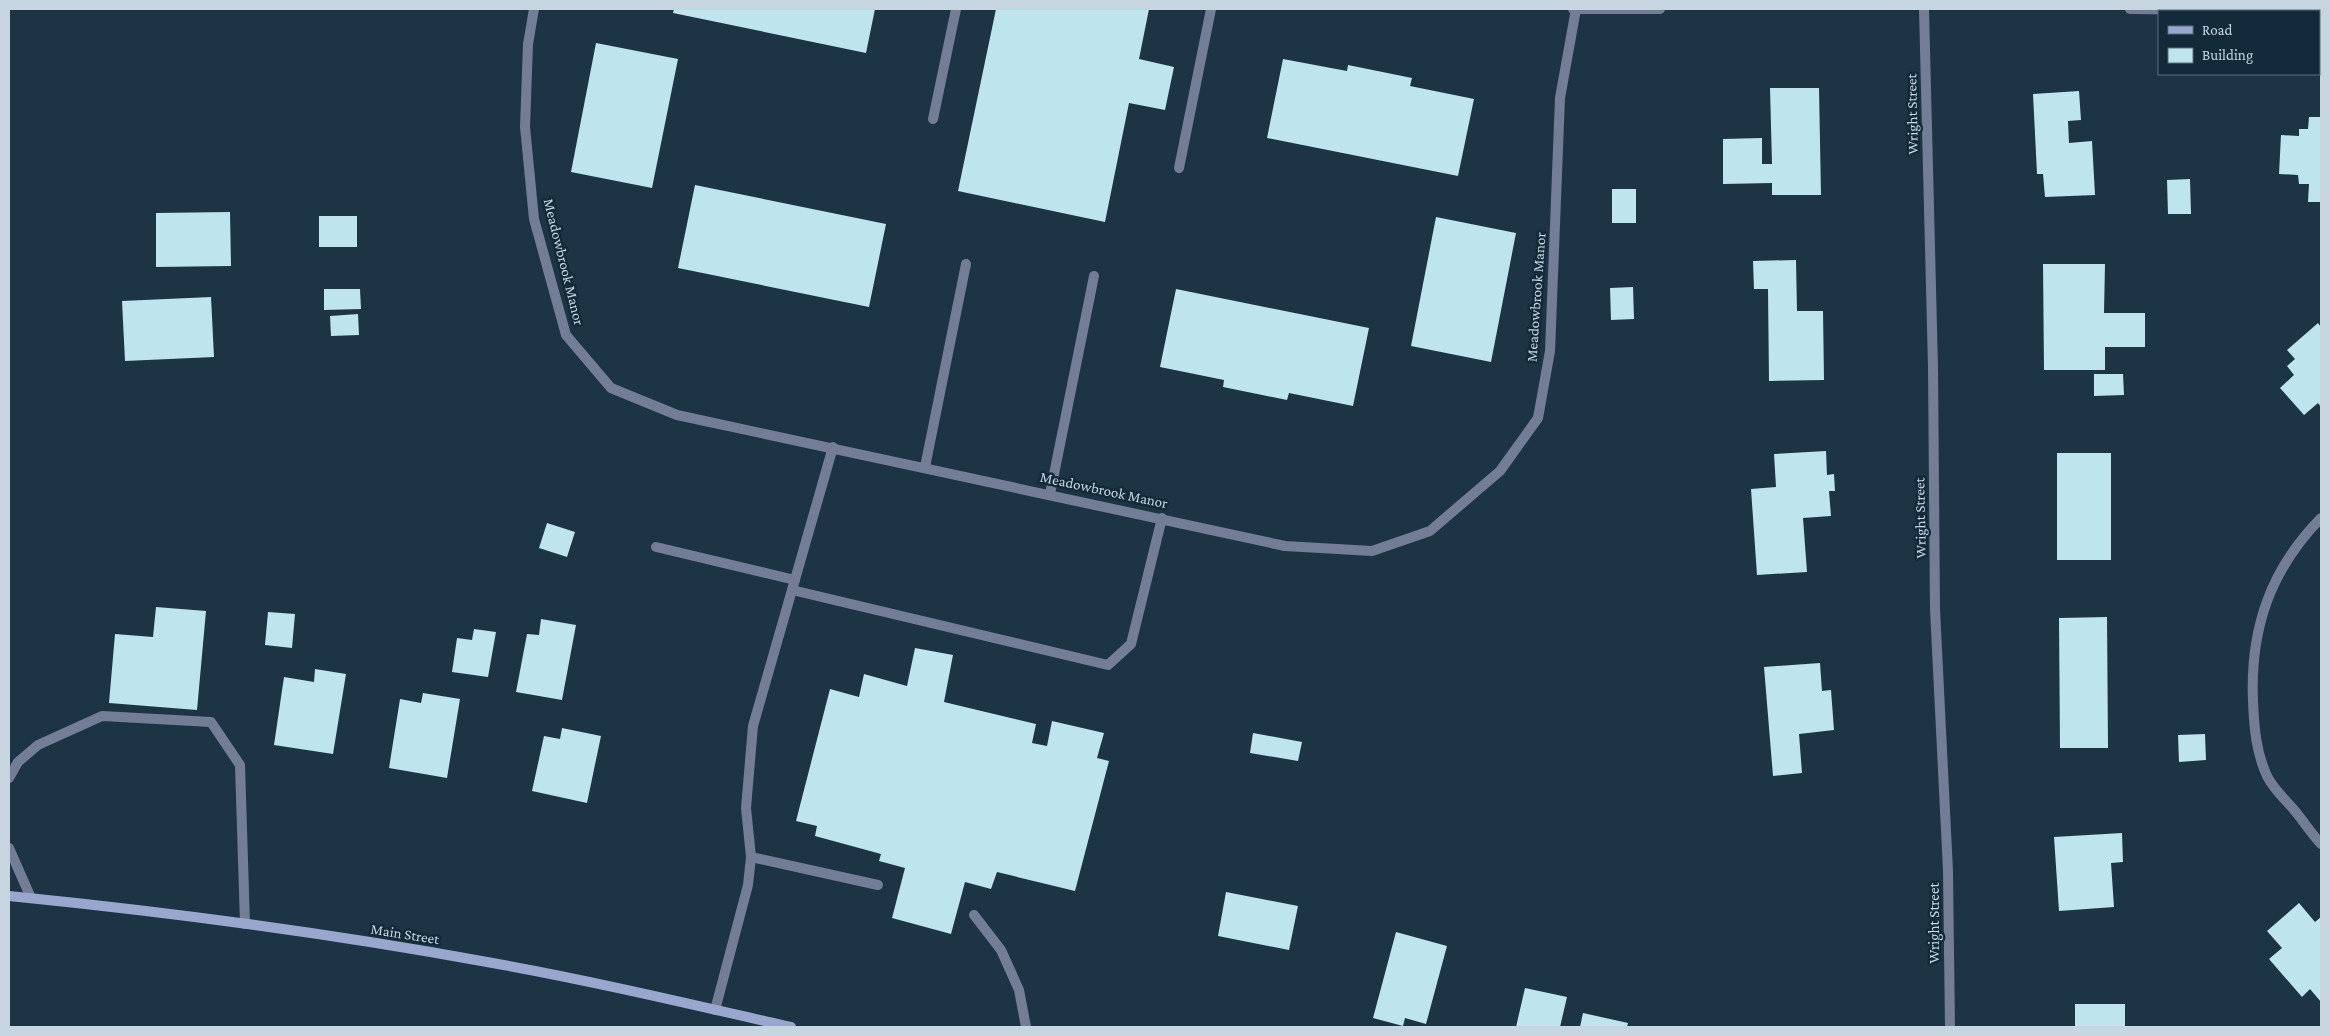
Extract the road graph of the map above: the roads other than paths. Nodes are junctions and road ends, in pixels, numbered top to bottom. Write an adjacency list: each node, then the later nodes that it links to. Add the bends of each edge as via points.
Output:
1 (534, 9): 13 (street, Meadowbrook Manor, via 528,44 526,136 534,219 566,336 611,388 677,415)
2 (956, 9): 9 (street)
3 (1211, 9): 10 (street)
4 (1574, 9): 5 (street, Meadowbrook Manor); 16 (street, Meadowbrook Manor, via 1560,98 1550,351 1538,418 1500,471 1430,531 1372,551 1285,546)
5 (1660, 9)
6 (1924, 9): 33 (street, Wright Street, via 1936,610 1948,871)
7 (2130, 9): 8 (street)
8 (2226, 10)
9 (933, 119)
10 (1179, 168)
11 (966, 264): 14 (street)
12 (1094, 276): 15 (street)
13 (833, 447): 14 (street, Meadowbrook Manor); 19 (street)
14 (925, 467): 15 (street, Meadowbrook Manor)
15 (1050, 494): 16 (street, Meadowbrook Manor)
16 (1162, 518): 20 (street, via 1131,644 1108,665)
17 (2321, 518): 22 (street, via 2294,551 2271,591 2256,634 2252,675 2254,729 2266,775 2273,788)
18 (656, 547): 19 (street)
19 (795, 580): 20 (street)
20 (792, 590): 24 (street, via 753,726 746,808)
21 (9, 778): 29 (street, via 18,762 38,745 102,716 211,722 240,765)
22 (2321, 844)
23 (9, 848): 27 (street)
24 (751, 857): 25 (street); 30 (street, via 748,885)
25 (878, 885)
26 (9, 896): 27 (main road, Main Street)
27 (31, 898): 29 (main road, Main Street, via 176,913)
28 (974, 915): 32 (street, via 1001,950 1019,990)
29 (245, 924): 30 (main road, Main Street, via 486,962)
30 (715, 1010): 31 (main road, Main Street)
31 (791, 1027)
32 (1026, 1027)
33 (1950, 1027)

